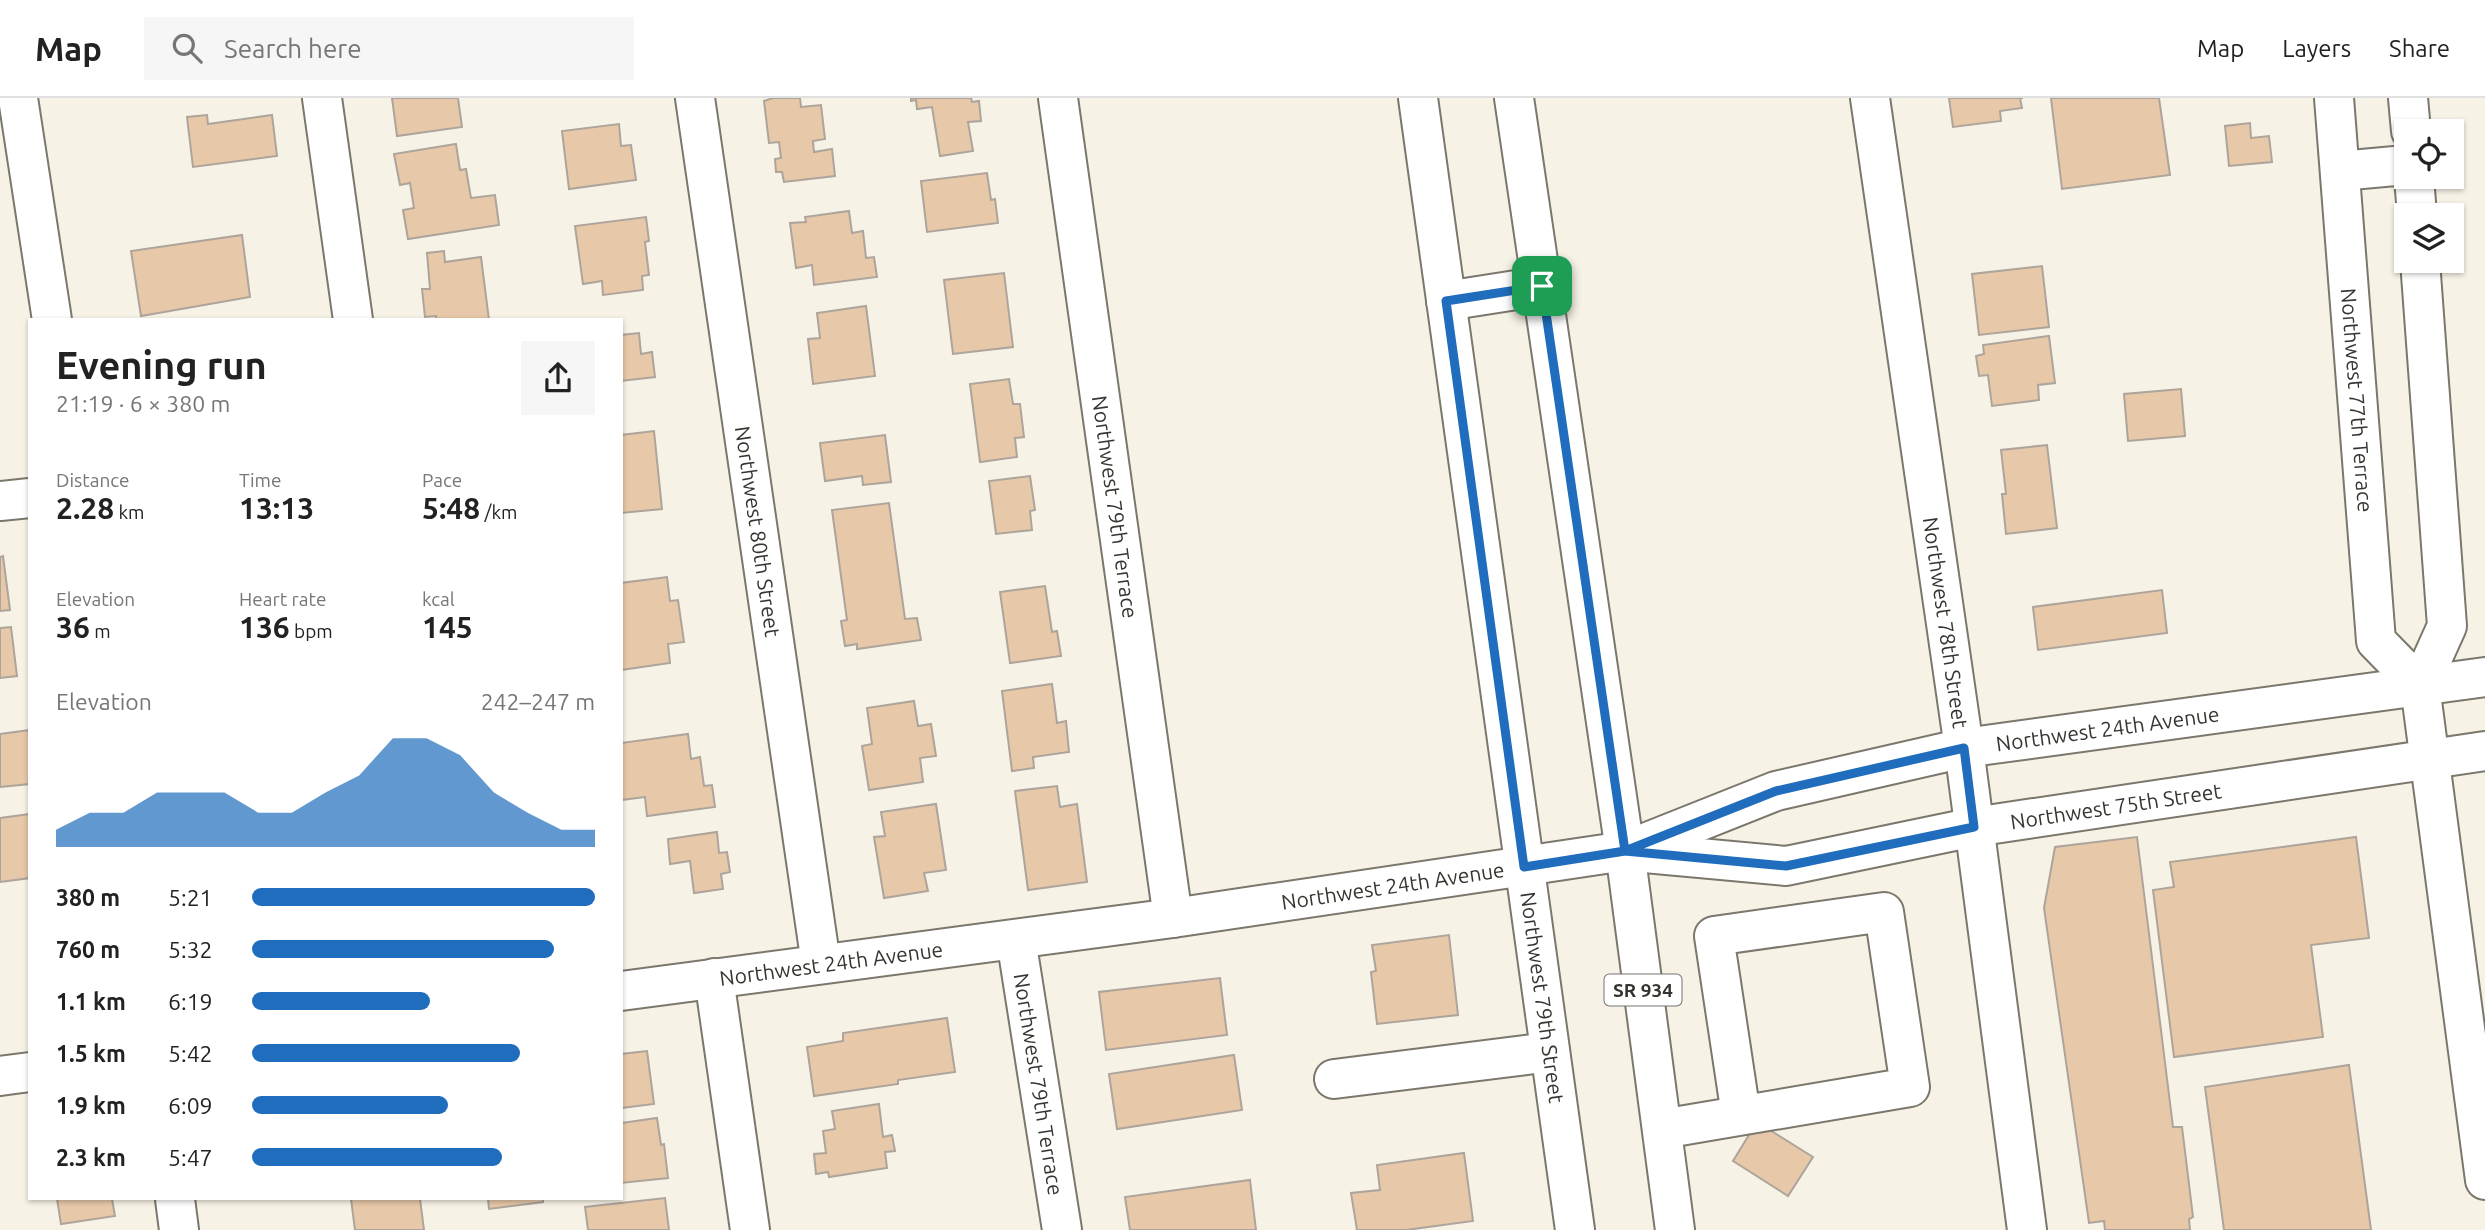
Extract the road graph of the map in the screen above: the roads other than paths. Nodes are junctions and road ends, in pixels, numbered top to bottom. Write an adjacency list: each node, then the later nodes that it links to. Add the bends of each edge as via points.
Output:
1 (18, 98): 16 (street)
2 (323, 98): 17 (street)
3 (695, 98): 30 (street, Northwest 80th Street)
4 (1058, 98): 28 (street, Northwest 79th Terrace)
5 (1418, 98): 15 (street, Northwest 79th Street)
6 (1514, 98): 14 (street, SR 934)
7 (1870, 98): 22 (street, Northwest 78th Street)
8 (2334, 98): 12 (street, Northwest 77th Terrace)
9 (2408, 98): 10 (street)
10 (2410, 119)
11 (2394, 166): 12 (street)
12 (2340, 171): 21 (street, Northwest 77th Terrace, via 2376,641)
13 (2421, 273): 21 (street, via 2447,626)
14 (1542, 286): 15 (street); 26 (street, SR 934)
15 (1446, 301): 27 (street, Northwest 79th Street)
16 (52, 318)
17 (353, 318)
18 (28, 498): 19 (street)
19 (0, 501)
20 (2485, 677): 21 (street, Northwest 24th Avenue)
21 (2420, 686): 22 (street, Northwest 24th Avenue); 24 (street)
22 (1964, 748): 25 (street, Northwest 78th Street); 26 (street, Northwest 24th Avenue, via 1776,791)
23 (2485, 751): 24 (street, Northwest 75th Street)
24 (2429, 759): 25 (street, Northwest 75th Street); 39 (street)
25 (1974, 827): 26 (street, Northwest 75th Street, via 1786,866); 46 (street, Northwest 78th Street)
26 (1625, 851): 27 (street, Northwest 24th Avenue); 38 (street, SR 934)
27 (1524, 867): 28 (street, Northwest 24th Avenue); 33 (street, Northwest 79th Street)
28 (1173, 918): 29 (street, Northwest 24th Avenue)
29 (1016, 939): 30 (street, Northwest 24th Avenue); 43 (street, Northwest 79th Terrace)
30 (821, 964): 31 (street, Northwest 24th Avenue)
31 (714, 978): 32 (street, Northwest 24th Avenue); 42 (street)
32 (623, 991)
33 (1550, 1052): 36 (street); 44 (street, Northwest 79th Street)
34 (28, 1072): 35 (street)
35 (0, 1076)
36 (1334, 1079)
37 (1741, 1115): 37 (street, via 1910,1087 1884,912 1714,936); 38 (street)
38 (1661, 1129): 45 (street, SR 934)
39 (2485, 1180)
40 (175, 1200): 41 (street)
41 (179, 1230)
42 (750, 1230)
43 (1062, 1230)
44 (1574, 1230)
45 (1675, 1230)
46 (2026, 1230)

